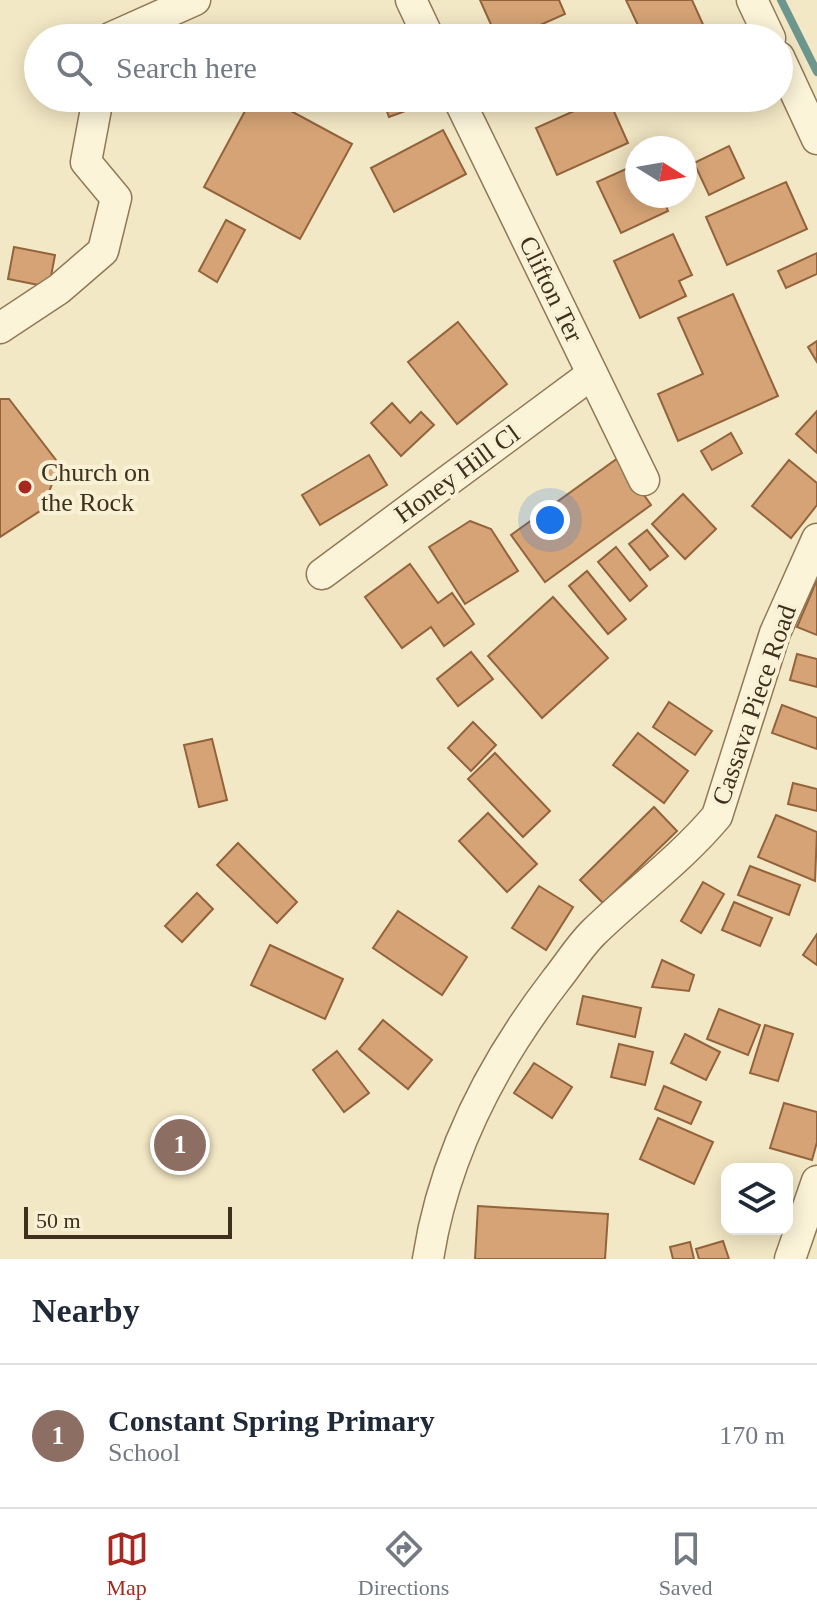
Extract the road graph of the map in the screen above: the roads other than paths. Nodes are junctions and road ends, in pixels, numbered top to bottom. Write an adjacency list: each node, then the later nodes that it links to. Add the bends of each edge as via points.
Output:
1 (195, 0): 4 (street)
2 (411, 0): 5 (street)
3 (752, 0): 6 (street)
4 (141, 24)
5 (422, 24)
6 (763, 24)
7 (793, 87): 10 (street)
8 (95, 112): 11 (street, via 86,162 116,198 103,251 59,289)
9 (465, 112): 12 (street, Clifton Ter)
10 (817, 139)
11 (0, 328)
12 (592, 374): 13 (street, Clifton Ter); 15 (street, Honey Hill Cl)
13 (644, 480)
14 (817, 539): 17 (street, Cassava Piece Road, via 775,633 717,816 591,935 528,1016 472,1110 435,1212)
15 (322, 574)
16 (817, 1181): 18 (street)
17 (428, 1259)
18 (790, 1259)

